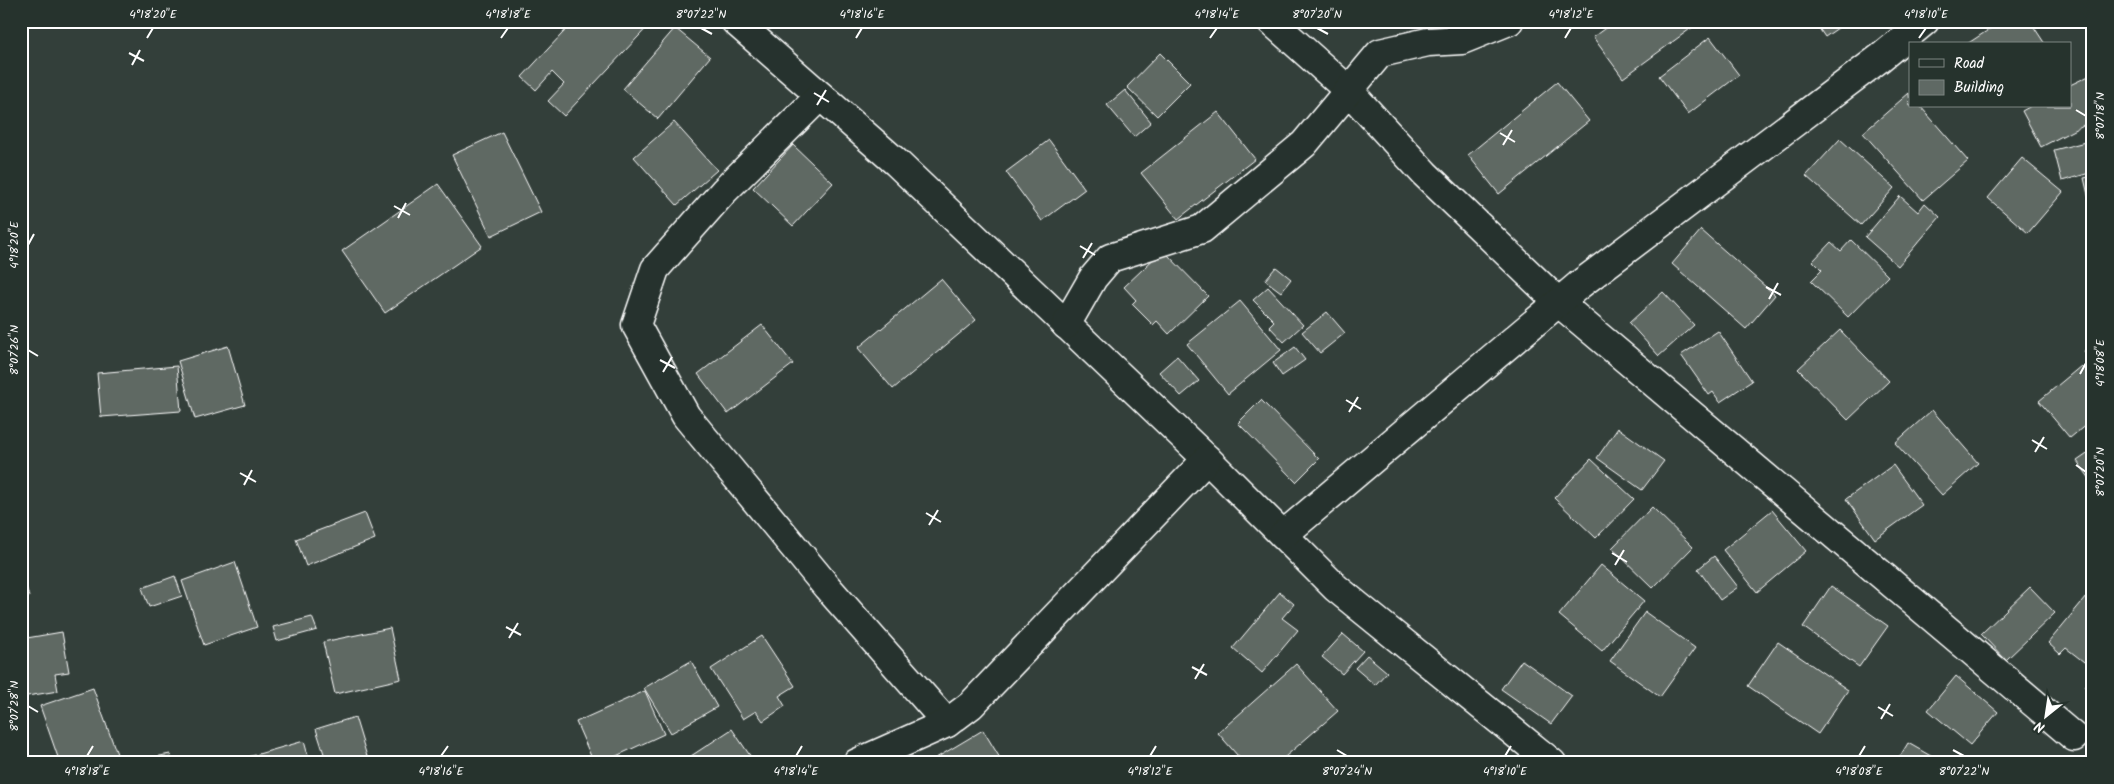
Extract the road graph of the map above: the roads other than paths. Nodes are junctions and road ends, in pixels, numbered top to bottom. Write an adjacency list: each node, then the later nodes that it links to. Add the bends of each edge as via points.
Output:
1 (735, 21): 6 (street)
2 (1271, 21): 5 (street)
3 (1509, 21): 5 (street, via 1462,40 1428,42 1380,52)
4 (1925, 21): 7 (street)
5 (1348, 90): 7 (street, via 1425,174); 8 (street, via 1304,144 1202,229 1110,258 1093,278)
6 (820, 96): 8 (street, via 897,163); 11 (street, via 724,191 655,269 636,325 686,416 827,587)
7 (1558, 302): 10 (street); 12 (street)
8 (1066, 325): 9 (street)
9 (1207, 460): 10 (street); 11 (street, via 971,705)
10 (1283, 535): 14 (street, via 1336,588)
11 (947, 724): 13 (street)
12 (2074, 737)
13 (856, 763)
14 (1552, 763)

